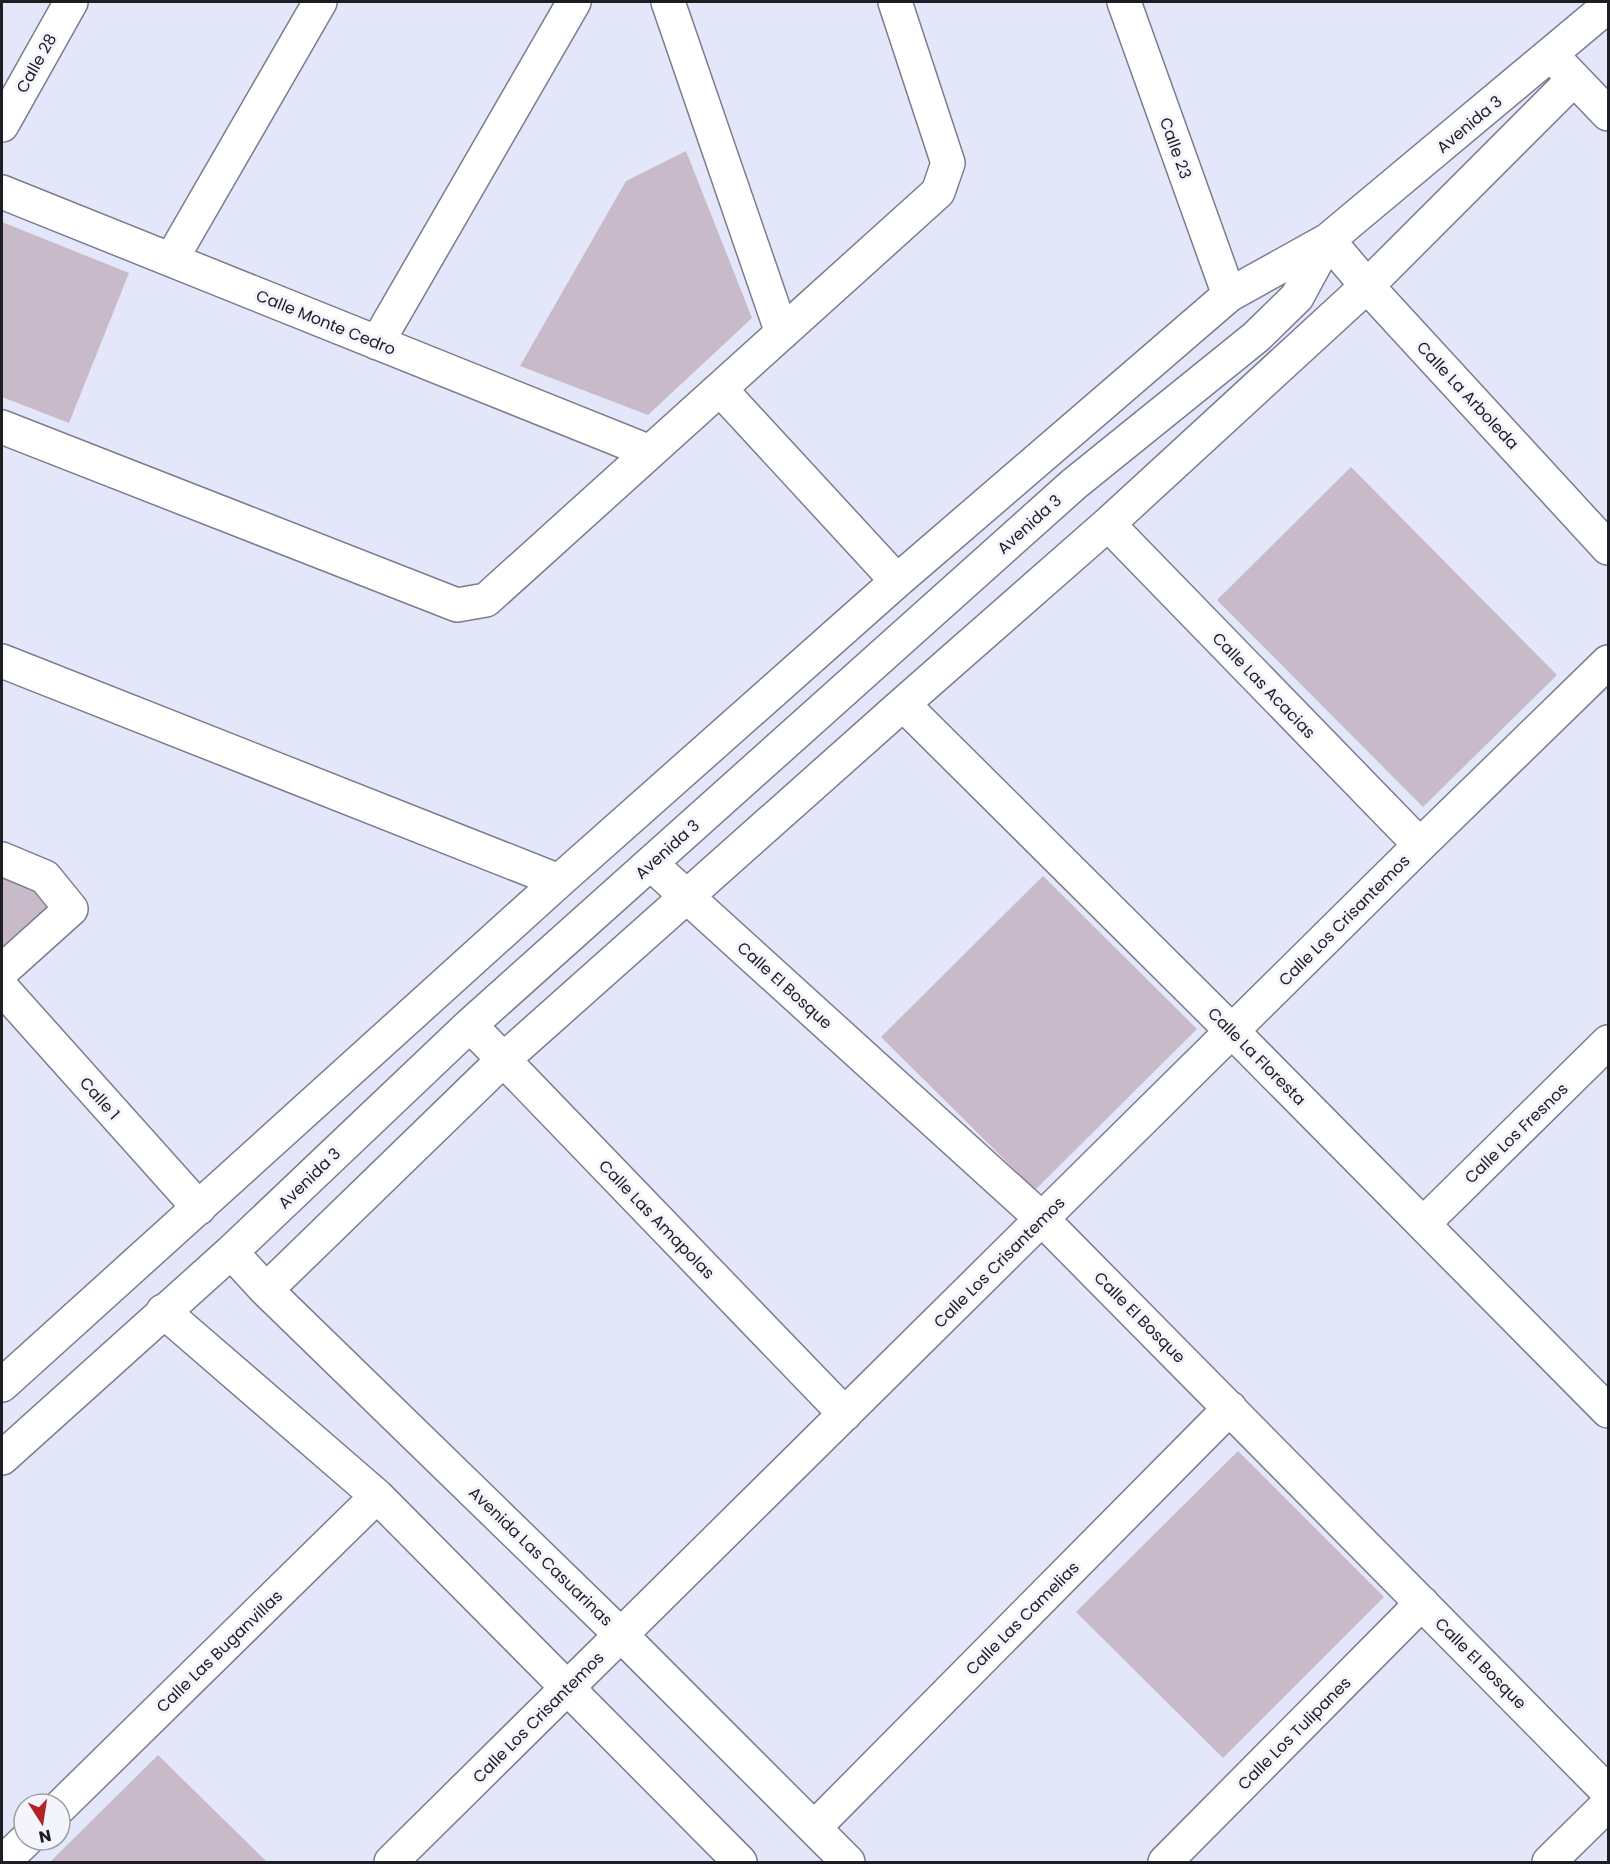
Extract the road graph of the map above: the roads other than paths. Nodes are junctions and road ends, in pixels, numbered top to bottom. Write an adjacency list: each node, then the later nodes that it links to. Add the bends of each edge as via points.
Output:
1 (71, 2): 11 (street, Calle 28)
2 (320, 2): 14 (street)
3 (574, 2): 18 (street)
4 (668, 2): 17 (street)
5 (895, 2): 17 (street, via 948,163 938,192)
6 (1124, 2): 16 (street, Calle 23)
7 (1608, 6): 8 (street, Avenida 3)
8 (1551, 56): 9 (street); 13 (street, Avenida 3)
9 (1574, 79): 10 (street); 15 (street)
10 (1608, 114)
11 (2, 125)
12 (2, 192): 14 (street, Calle Monte Cedro)
13 (1328, 240): 15 (street, Calle La Arboleda); 16 (street, Avenida 3); 30 (street, Avenida 3, via 1297,297 1256,337 1074,484)
14 (171, 260): 18 (street, Calle Monte Cedro)
15 (1367, 286): 22 (street); 23 (street, Calle La Arboleda)
16 (1229, 295): 24 (street, Avenida 3)
17 (782, 333): 19 (street)
18 (377, 343): 21 (street, Calle Monte Cedro)
19 (720, 389): 21 (street); 24 (street)
20 (2, 427): 21 (street, via 457,605 486,600)
21 (650, 452)
22 (1108, 524): 27 (street); 28 (street, Calle Las Acacias)
23 (1608, 548)
24 (897, 581): 31 (street, Avenida 3)
25 (2, 661): 31 (street)
26 (1608, 662): 28 (street, Calle Los Crisantemos)
27 (903, 704): 32 (street); 36 (street, Calle La Floresta)
28 (1420, 845): 36 (street, Calle Los Crisantemos)
29 (2, 859): 33 (street, via 45,877 71,909)
30 (651, 864): 32 (street, Calle El Bosque); 35 (street, Avenida 3)
31 (559, 881): 39 (street, Avenida 3)
32 (687, 896): 38 (street); 40 (street, Calle El Bosque)
33 (2, 971)
34 (2, 988): 39 (street, Calle 1)
35 (470, 1025): 38 (street, Calle Las Amapolas); 42 (street, Avenida 3)
36 (1232, 1031): 40 (street, Calle Los Crisantemos); 41 (street, Calle La Floresta)
37 (1608, 1042): 41 (street, Calle Los Fresnos)
38 (503, 1060): 43 (street); 48 (street, Calle Las Amapolas)
39 (200, 1208): 45 (street, Avenida 3)
40 (1042, 1219): 46 (street, Calle El Bosque); 48 (street, Calle Los Crisantemos)
41 (1423, 1224): 47 (street, Calle La Floresta)
42 (231, 1252): 43 (street, Avenida Las Casuarinas); 44 (street, Avenida 3)
43 (266, 1290): 52 (street, Avenida Las Casuarinas)
44 (163, 1311): 49 (street, Avenida 3); 50 (street)
45 (2, 1385)
46 (1230, 1407): 51 (street, Calle El Bosque); 57 (street, Calle Las Camelias)
47 (1608, 1412)
48 (845, 1413): 52 (street, Calle Los Crisantemos)
49 (2, 1458)
50 (377, 1496): 53 (street); 55 (street, Calle Las Buganvillas)
51 (1422, 1603): 54 (street, Calle El Bosque); 63 (street, Calle Los Tulipanes)
52 (621, 1635): 53 (street, Calle Los Crisantemos); 57 (street, Avenida Las Casuarinas)
53 (567, 1688): 60 (street, Calle Los Crisantemos); 61 (street)
54 (1608, 1792)
55 (72, 1795)
56 (1608, 1804): 64 (street)
57 (814, 1828): 62 (street, Avenida Las Casuarinas)
58 (14, 1852): 59 (street)
59 (3, 1863)
60 (391, 1863)
61 (741, 1863)
62 (848, 1863)
63 (1166, 1863)
64 (1549, 1863)

